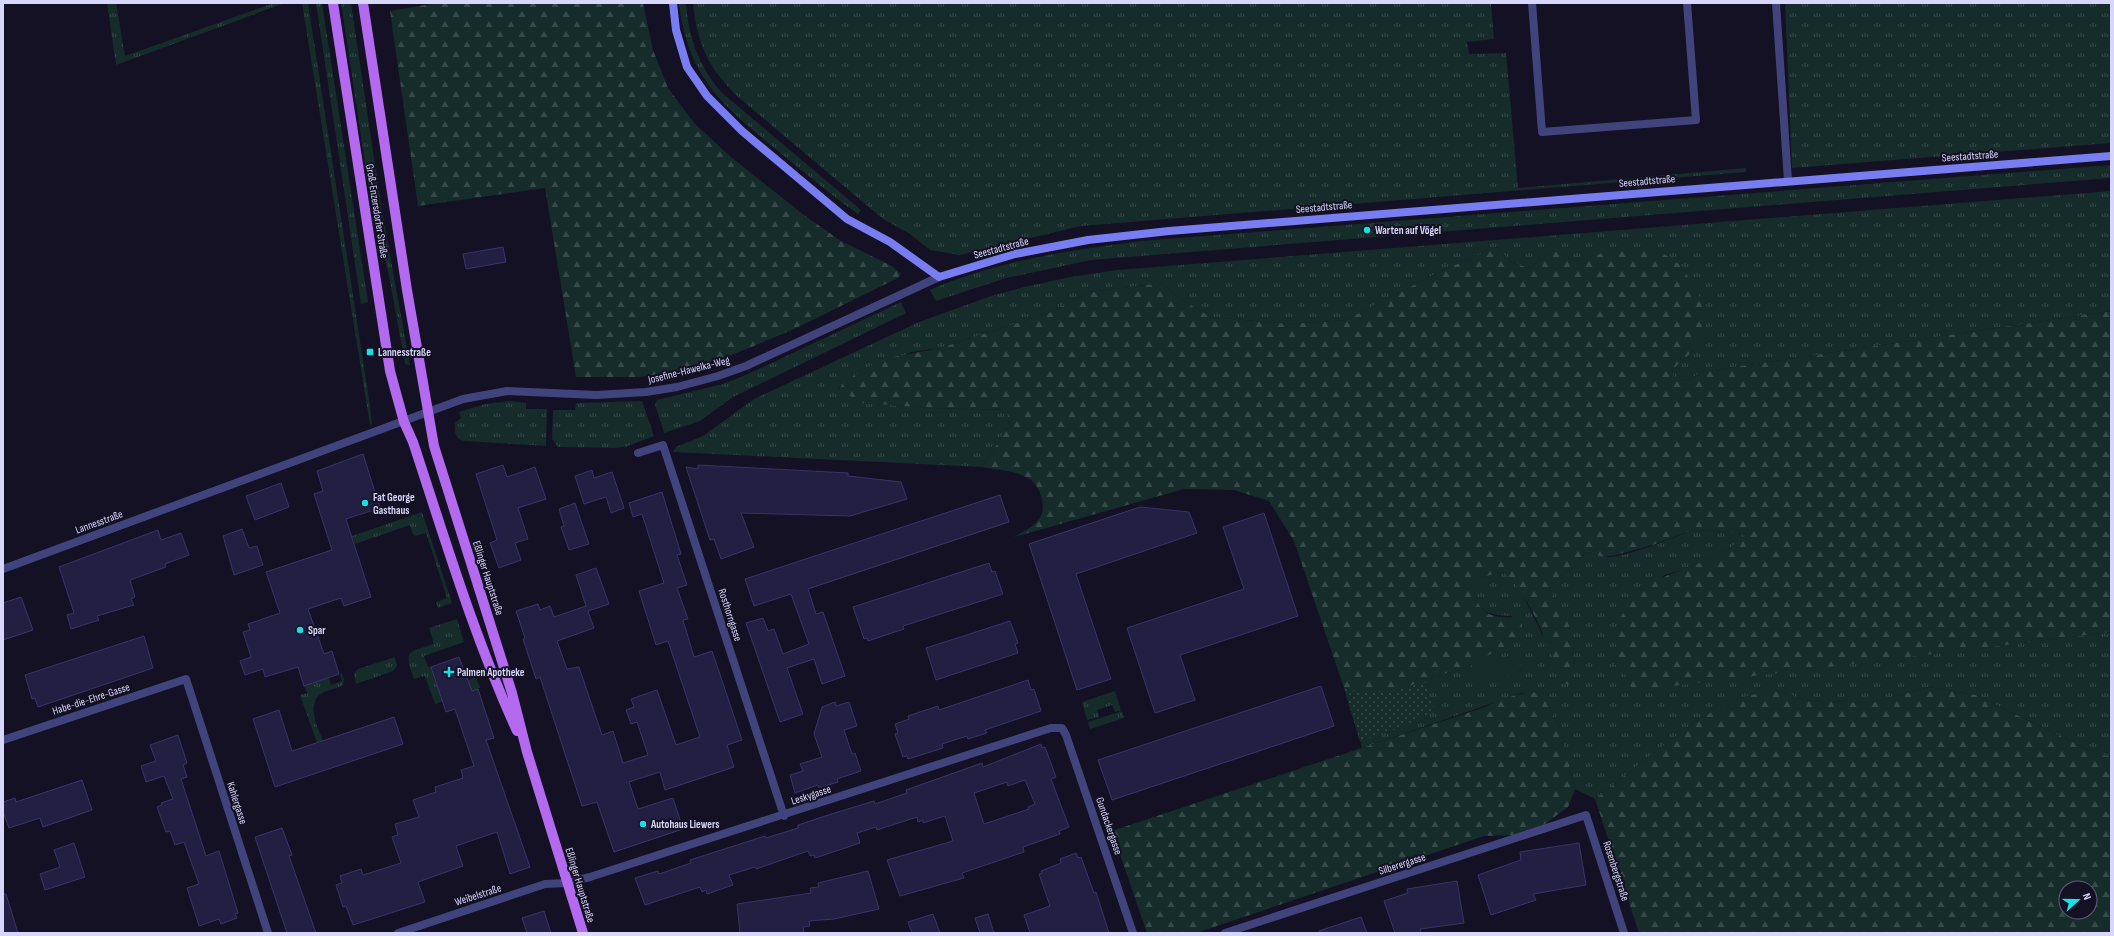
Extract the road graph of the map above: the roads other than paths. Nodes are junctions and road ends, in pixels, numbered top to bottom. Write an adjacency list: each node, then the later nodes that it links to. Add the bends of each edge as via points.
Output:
1 (333, 3): 11 (main road, Groß-Enzersdorfer Straße, via 385,348)
2 (363, 3): 10 (main road, Groß-Enzersdorfer Straße)
3 (673, 3): 9 (street, via 676,30 688,67 707,96 742,131 847,219 890,242)
4 (1532, 3): 5 (street, via 1542,132 1696,120)
5 (1687, 3)
6 (1776, 3): 8 (street)
7 (2111, 156): 8 (street, Seestadtstraße)
8 (1788, 181): 9 (street, Seestadtstraße, via 1102,238 1015,254)
9 (938, 277): 10 (street, Josefine-Hawelka-Weg, via 746,366 698,382 646,392 596,395 507,391 463,398)
10 (427, 411): 11 (street, Lannesstraße); 17 (main road, Eßlinger Hauptstraße, via 434,446 512,693)
11 (404, 422): 13 (street, Lannesstraße); 17 (main road, Eßlinger Hauptstraße, via 495,683)
12 (638, 453): 19 (street, Rosthorngasse, via 663,445)
13 (3, 569)
14 (186, 679): 16 (street, Habe-die-Ehre-Gasse); 21 (street, Kahlergasse)
15 (1062, 728): 19 (street, Leskygasse, via 1051,728); 24 (street, Gundackergasse)
16 (3, 740)
17 (527, 752): 20 (main road, Eßlinger Hauptstraße)
18 (1586, 815): 25 (street, Silberergasse); 26 (street, Rosenbergstraße)
19 (784, 816): 20 (street, Leskygasse, via 590,878)
20 (566, 883): 22 (street, Weibelstraße, via 545,884); 23 (main road, Eßlinger Hauptstraße)
21 (268, 933)
22 (398, 933)
23 (583, 933)
24 (1133, 933)
25 (1224, 933)
26 (1624, 933)

